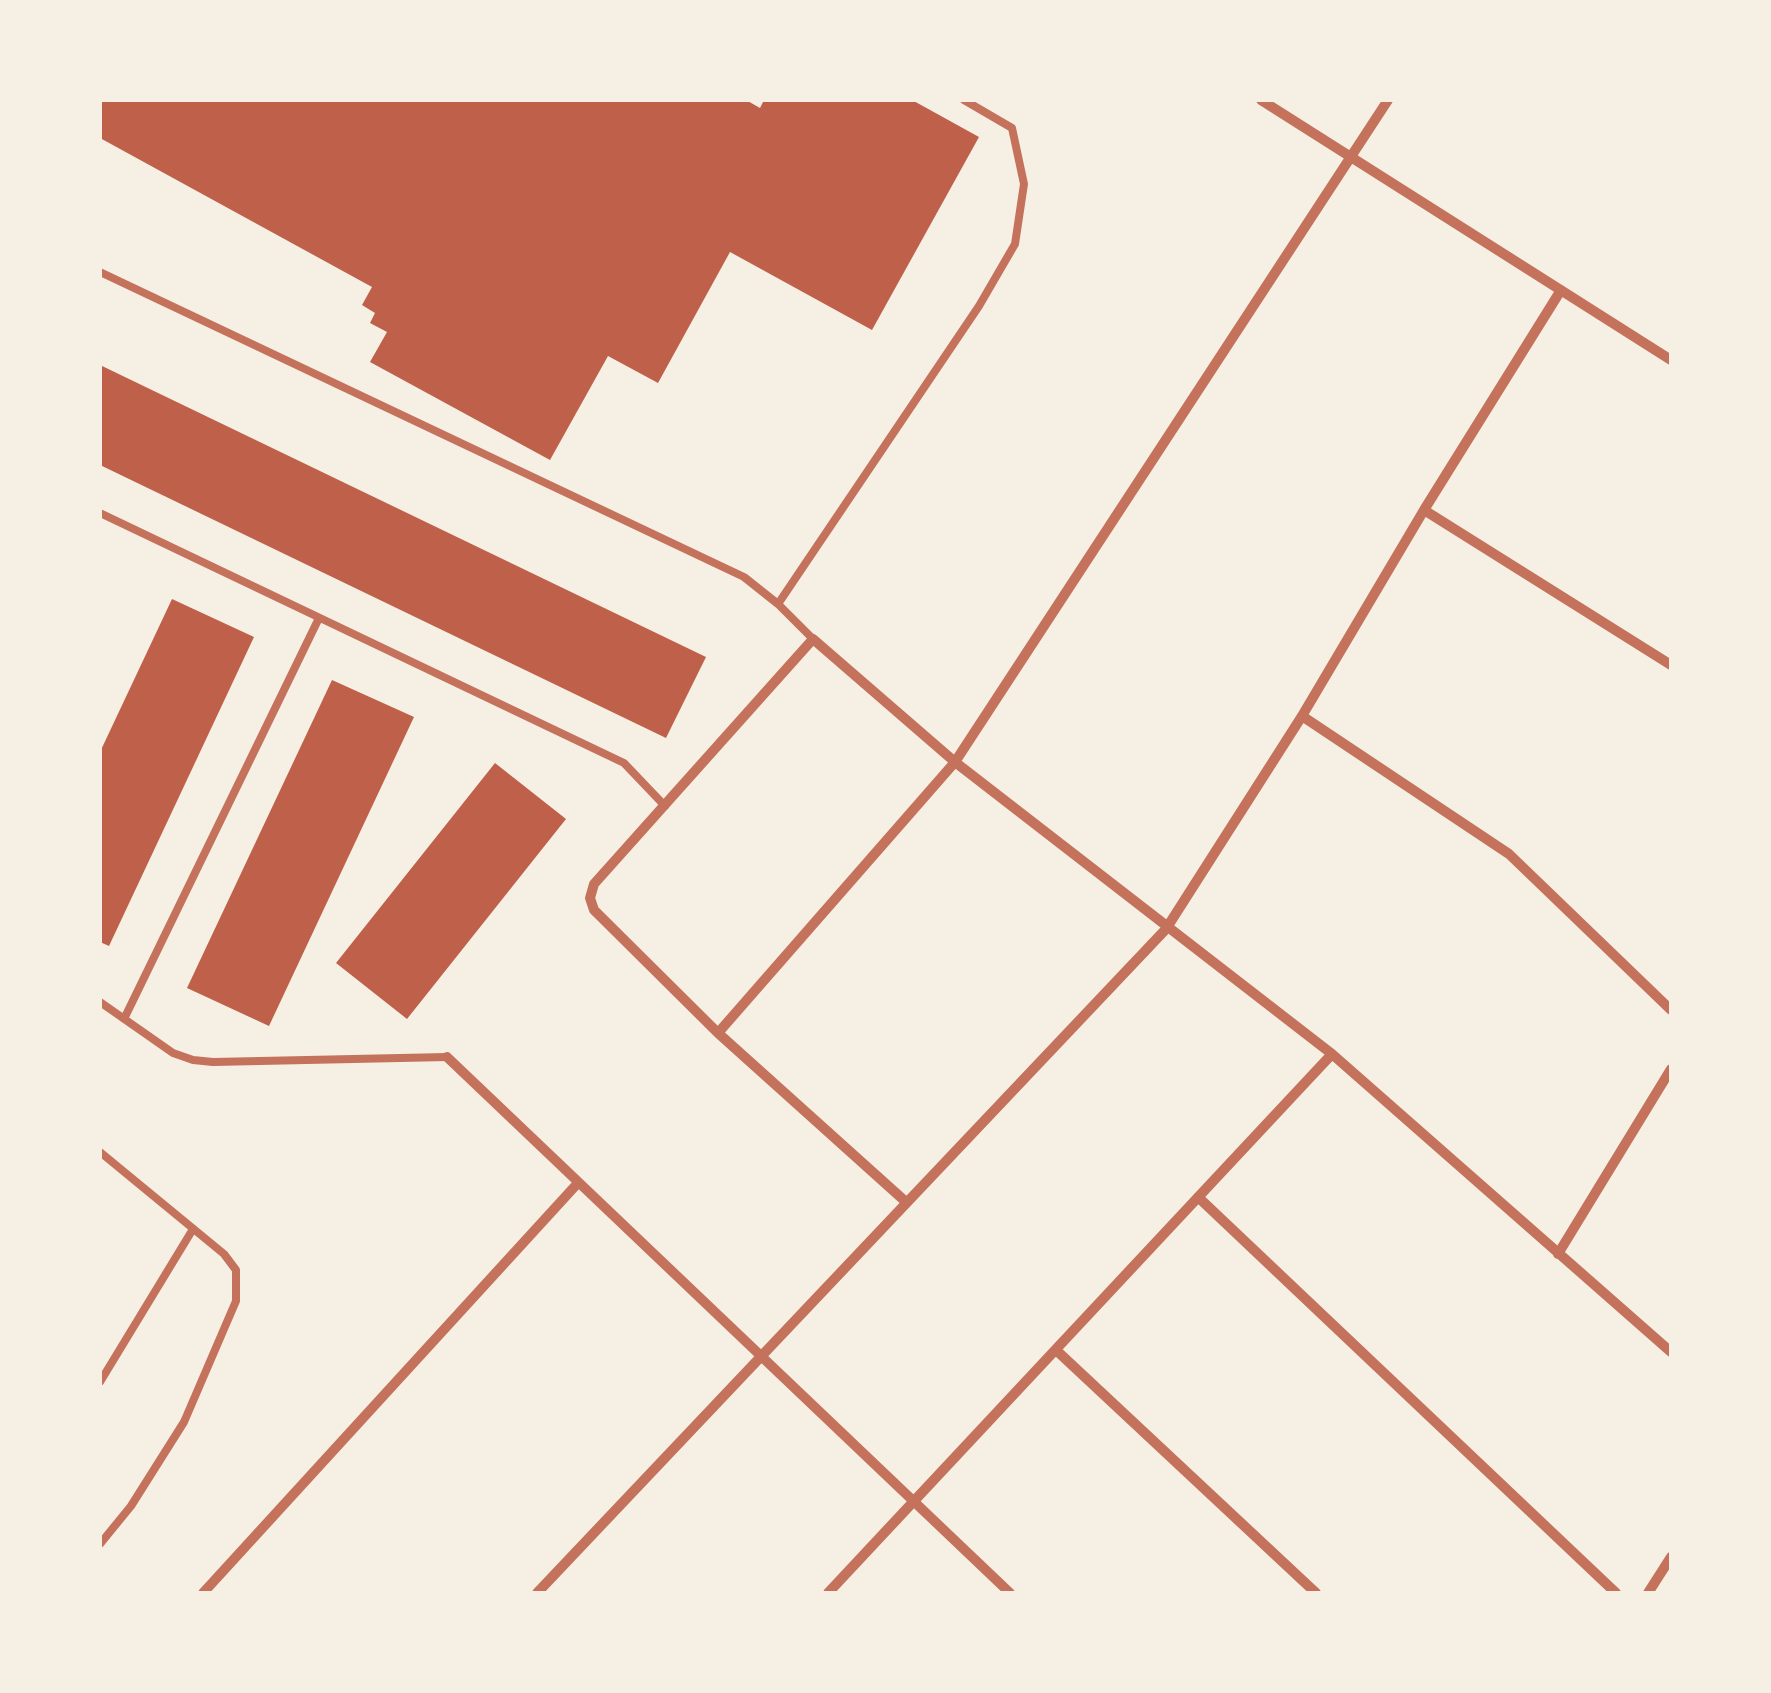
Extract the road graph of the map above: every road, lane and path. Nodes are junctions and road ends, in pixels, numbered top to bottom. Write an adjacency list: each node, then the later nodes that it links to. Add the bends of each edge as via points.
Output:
1 (964, 100): 10 (lane, via 1012,128 1024,184 1015,244)
2 (1261, 100): 4 (street)
3 (1388, 100): 4 (street)
4 (1352, 158): 6 (street); 15 (street)
5 (100, 272): 10 (lane, via 692,551 744,577)
6 (1560, 290): 7 (street); 8 (street)
7 (1671, 360)
8 (1424, 510): 13 (street); 14 (street)
9 (100, 512): 11 (lane)
10 (778, 604): 12 (lane)
11 (319, 618): 16 (lane, via 624,763); 20 (lane)
12 (813, 639): 15 (street); 16 (street)
13 (1671, 665)
14 (1302, 716): 17 (street); 19 (street, via 1510,854)
15 (955, 762): 17 (street); 21 (street)
16 (664, 806): 21 (street, via 594,884 590,898 594,910)
17 (1166, 928): 22 (street); 28 (street)
18 (100, 1002): 20 (lane)
19 (1671, 1010)
20 (124, 1019): 23 (lane, via 173,1053 214,1062)
21 (718, 1032): 28 (street)
22 (1332, 1054): 27 (street); 30 (street)
23 (447, 1058): 26 (street)
24 (1671, 1069): 30 (street)
25 (100, 1152): 29 (lane)
26 (577, 1184): 33 (street); 38 (street)
27 (1198, 1197): 31 (street); 43 (street)
28 (906, 1202): 33 (street)
29 (193, 1229): 34 (lane); 36 (lane, via 236,1270 236,1301 184,1422)
30 (1558, 1254): 32 (street)
31 (1056, 1350): 35 (street); 42 (street)
32 (1671, 1352)
33 (759, 1356): 35 (street); 39 (street)
34 (100, 1382)
35 (913, 1502): 40 (street); 41 (street)
36 (100, 1544)
37 (1671, 1557): 44 (street)
38 (203, 1593)
39 (538, 1593)
40 (828, 1593)
41 (1010, 1593)
42 (1316, 1593)
43 (1616, 1593)
44 (1648, 1593)

